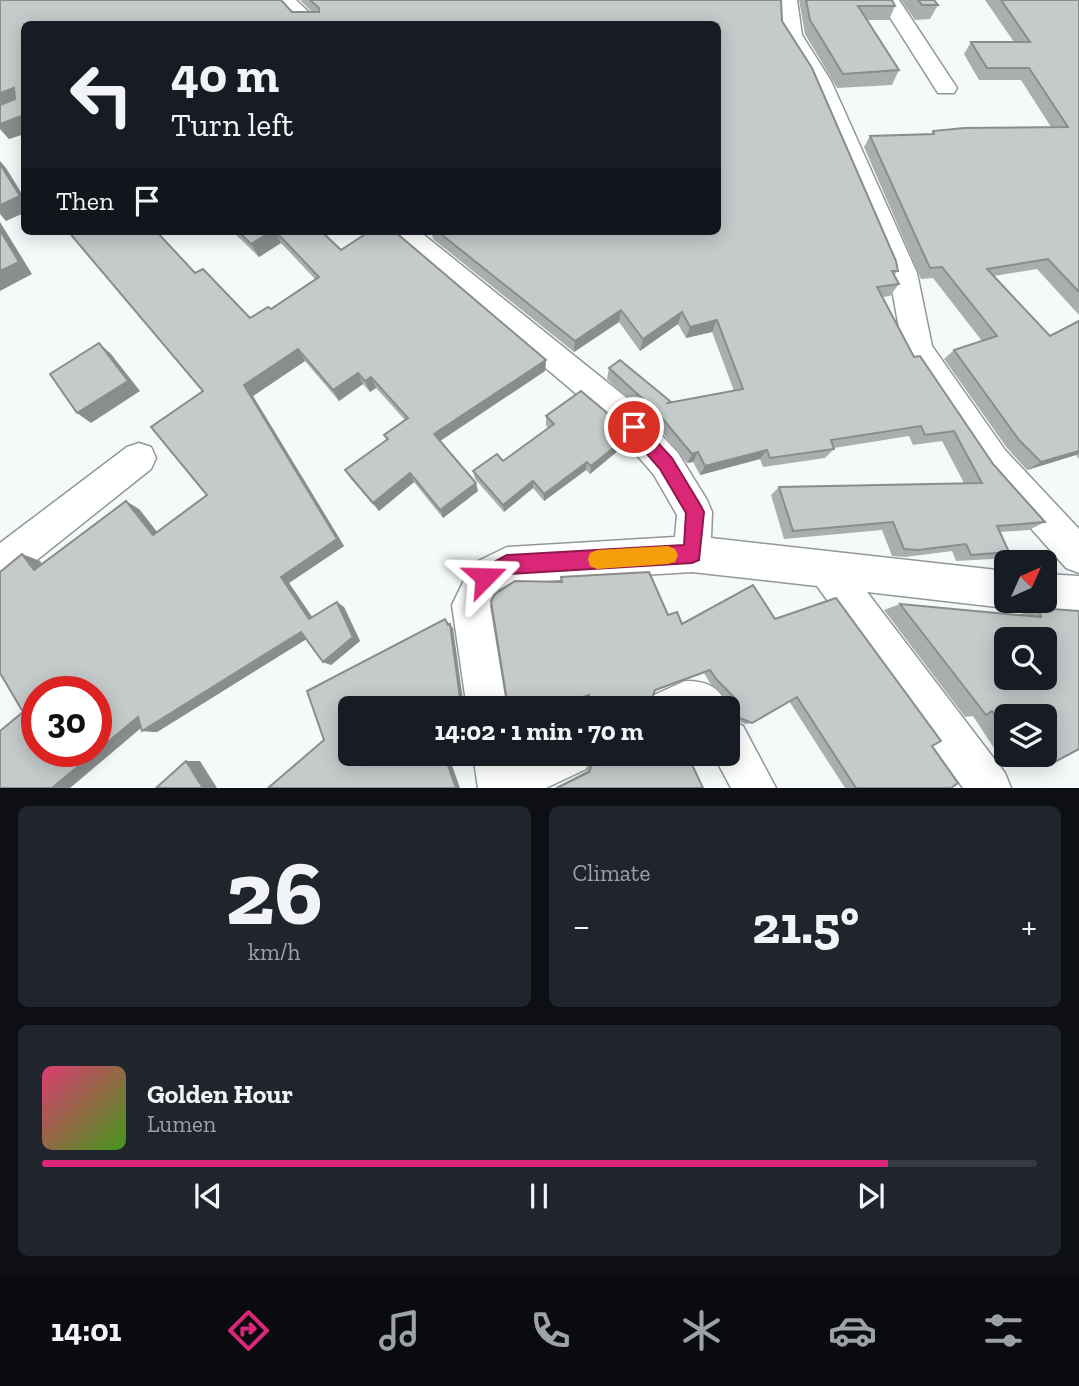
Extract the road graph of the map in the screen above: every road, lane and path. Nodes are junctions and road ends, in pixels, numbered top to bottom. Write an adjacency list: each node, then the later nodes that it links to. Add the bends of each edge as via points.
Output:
1 (284, 0): 4 (street)
2 (787, 0): 9 (street, via 791,35 820,81 903,273 918,350 993,461)
3 (889, 0): 5 (street)
4 (308, 21)
5 (946, 88)
6 (406, 235): 8 (street, via 617,409 666,464 695,512)
7 (139, 458): 10 (street)
8 (692, 554): 11 (street); 15 (street, via 507,565 485,577 471,604)
9 (1079, 555)
10 (0, 566)
11 (827, 569): 12 (street); 21 (street)
12 (994, 588)
13 (1057, 594): 14 (street)
14 (1079, 595)
15 (485, 696)
16 (740, 762): 20 (street)
17 (496, 766): 19 (street)
18 (545, 766): 19 (street)
19 (500, 787)
20 (755, 788)
21 (990, 788)

